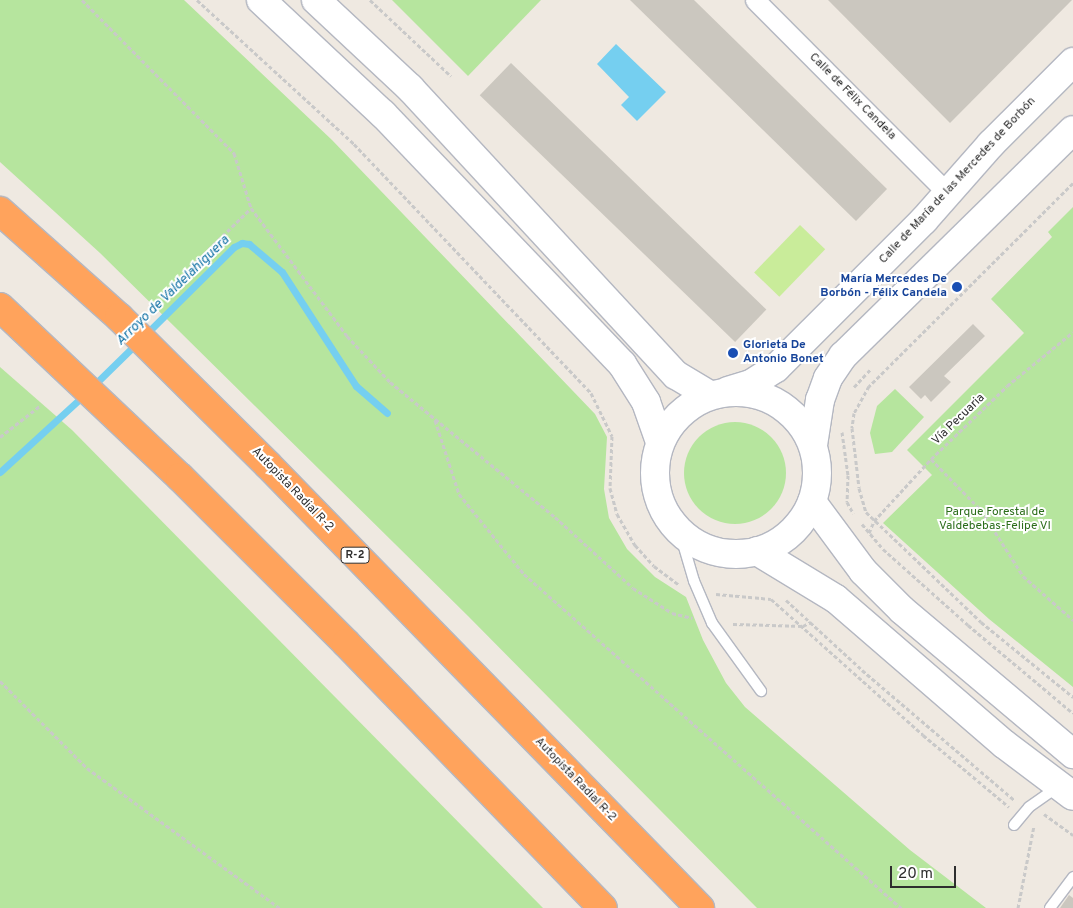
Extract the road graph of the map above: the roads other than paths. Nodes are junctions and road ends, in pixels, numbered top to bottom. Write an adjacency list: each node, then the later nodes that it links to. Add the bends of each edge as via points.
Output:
1 (261, 0): 10 (street, via 383,114 622,364 646,402)
2 (316, 0): 9 (street, via 410,88 676,375)
3 (754, 0): 6 (street, Calle de Félix Candela)
4 (1073, 62): 6 (street, Calle de María de las Mercedes de Borbón)
5 (1073, 130): 11 (street, via 843,356 828,378 820,400)
6 (948, 194): 9 (street, Calle de María de las Mercedes de Borbón, via 776,368 751,384)
7 (0, 211): 21 (highway, Autopista Radial R-2 / R-2, via 119,317 268,465)
8 (0, 307): 20 (highway, via 180,477)
9 (718, 393): 10 (street, via 688,406 672,422); 11 (street, via 752,394 775,403 797,420)
10 (660, 442): 13 (street, via 655,465 656,489 664,511)
11 (813, 445): 12 (street, via 817,478)
12 (812, 502): 14 (street, via 793,530 780,541); 16 (street, via 863,571 902,610)
13 (679, 530): 14 (street, via 698,544 717,552); 15 (lane, via 712,623)
14 (757, 551): 17 (street, via 836,599 1004,744)
15 (761, 691)
16 (1073, 754)
17 (1066, 791): 18 (lane, via 1029,807)
18 (1014, 824)
19 (1073, 877): 22 (lane)
20 (603, 908)
21 (700, 908)
22 (1050, 908)

